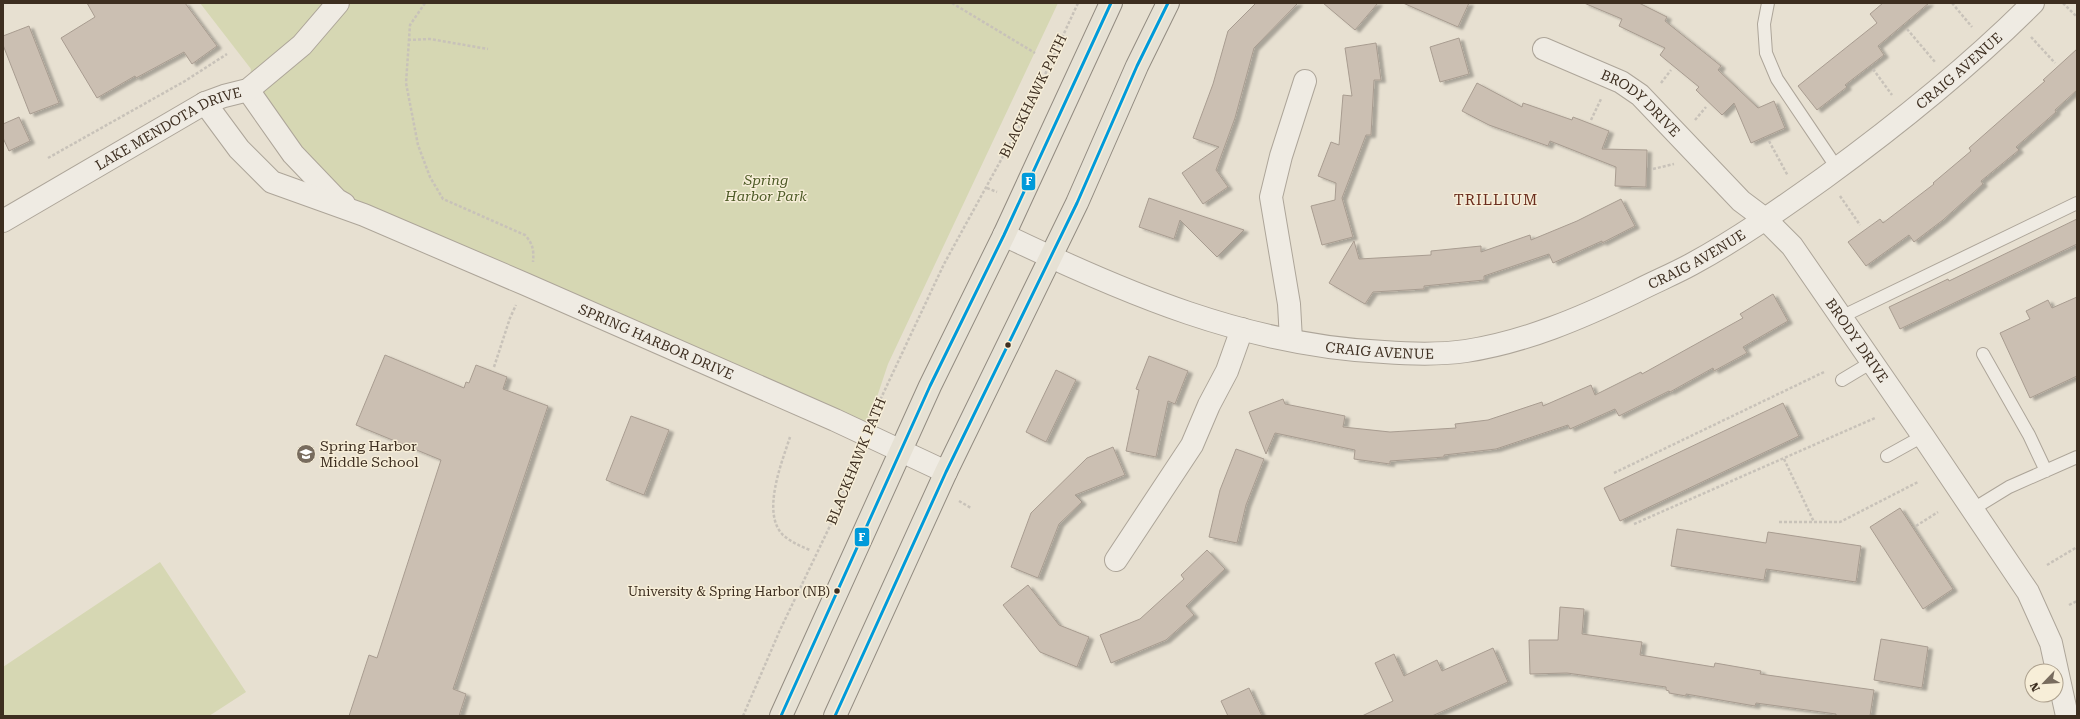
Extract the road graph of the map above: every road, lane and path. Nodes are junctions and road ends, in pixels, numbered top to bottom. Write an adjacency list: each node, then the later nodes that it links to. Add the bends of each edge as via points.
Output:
1 (338, 3): 26 (street, LAKE MENDOTA DRIVE, via 302,45)
2 (425, 3): 15 (path, via 410,25)
3 (952, 3): 18 (path)
4 (1078, 3): 39 (path, BLACKHAWK PATH, via 1030,108)
5 (1111, 3): 47 (main road)
6 (1168, 3): 48 (main road)
7 (1768, 3): 36 (lane, via 1764,24 1766,53 1778,79)
8 (1952, 3): 13 (path)
9 (2034, 3): 36 (street, CRAIG AVENUE, via 1934,93)
10 (2063, 3): 11 (path)
11 (2077, 17)
12 (1907, 29): 21 (path)
13 (1975, 30)
14 (2029, 35): 20 (path)
15 (408, 40): 16 (path, via 430,39); 49 (path, via 406,83 418,145 430,177 444,199 525,235 534,251)
16 (488, 49)
17 (1544, 49): 44 (street, BRODY DRIVE, via 1621,82 1640,95 1741,201)
18 (1035, 53)
19 (227, 54): 34 (path, via 185,81)
20 (2055, 63)
21 (1935, 64)
22 (1873, 69): 28 (path)
23 (1671, 70): 25 (path)
24 (1305, 81): 53 (street, via 1271,196 1289,304)
25 (1660, 85)
26 (248, 90): 29 (street, LAKE MENDOTA DRIVE); 43 (street, SPRING HARBOR DRIVE, via 293,154 338,200)
27 (1602, 95): 31 (path)
28 (1895, 99)
29 (205, 103): 43 (street, SPRING HARBOR DRIVE, via 239,149 272,182); 45 (street, LAKE MENDOTA DRIVE)
30 (1706, 107): 32 (path)
31 (1591, 120)
32 (1693, 122)
33 (1769, 141): 38 (path)
34 (48, 158)
35 (1676, 163): 37 (path)
36 (1837, 168): 44 (street, CRAIG AVENUE)
37 (1653, 169)
38 (1788, 176)
39 (987, 188): 40 (path); 60 (path, BLACKHAWK PATH, via 944,264)
40 (999, 193)
41 (1838, 193): 46 (path)
42 (2077, 203): 51 (lane)
43 (364, 215): 60 (street, SPRING HARBOR DRIVE)
44 (1765, 219): 51 (street, BRODY DRIVE, via 1792,246); 53 (street, CRAIG AVENUE, via 1695,262 1598,310 1522,339 1464,351 1410,354 1351,351)
45 (3, 221)
46 (1860, 225)
47 (1004, 235): 48 (street, CRAIG AVENUE); 63 (main road)
48 (1050, 258): 52 (street, CRAIG AVENUE, via 1161,305); 68 (main road)
49 (533, 267)
50 (516, 304): 56 (path)
51 (1841, 317): 55 (street, BRODY DRIVE)
52 (1242, 329): 53 (street, CRAIG AVENUE); 81 (street, via 1227,371 1192,445)
53 (1291, 340)
54 (1982, 354): 67 (lane, via 2029,435)
55 (1872, 362): 58 (lane); 61 (street, BRODY DRIVE)
56 (494, 367)
57 (1825, 372): 69 (path)
58 (1842, 380)
59 (1875, 418): 66 (path)
60 (865, 433): 63 (street, SPRING HARBOR DRIVE); 85 (path, BLACKHAWK PATH, via 847,476 840,505 780,630)
61 (1923, 436): 64 (lane); 73 (street, BRODY DRIVE)
62 (790, 437): 80 (path, via 774,490 776,518 782,534)
63 (901, 450): 68 (street, SPRING HARBOR DRIVE); 86 (main road)
64 (1888, 456)
65 (2077, 457): 67 (lane)
66 (1784, 459): 76 (path); 77 (path)
67 (2046, 471): 73 (lane, via 2009,487)
68 (946, 472): 87 (main road)
69 (1614, 473)
70 (1918, 482): 76 (path, via 1840,522)
71 (958, 501): 72 (path)
72 (971, 508)
73 (1973, 509): 88 (street, BRODY DRIVE, via 2028,592 2041,618 2052,643)
74 (1938, 512): 78 (path)
75 (1779, 522): 76 (path)
76 (1814, 522)
77 (1634, 524)
78 (1916, 526)
79 (2077, 547): 82 (path)
80 (810, 550)
81 (1116, 560)
82 (2047, 565)
83 (2077, 601): 84 (path)
84 (2069, 605)
85 (743, 716)
86 (781, 716)
87 (835, 716)
88 (2067, 716)

